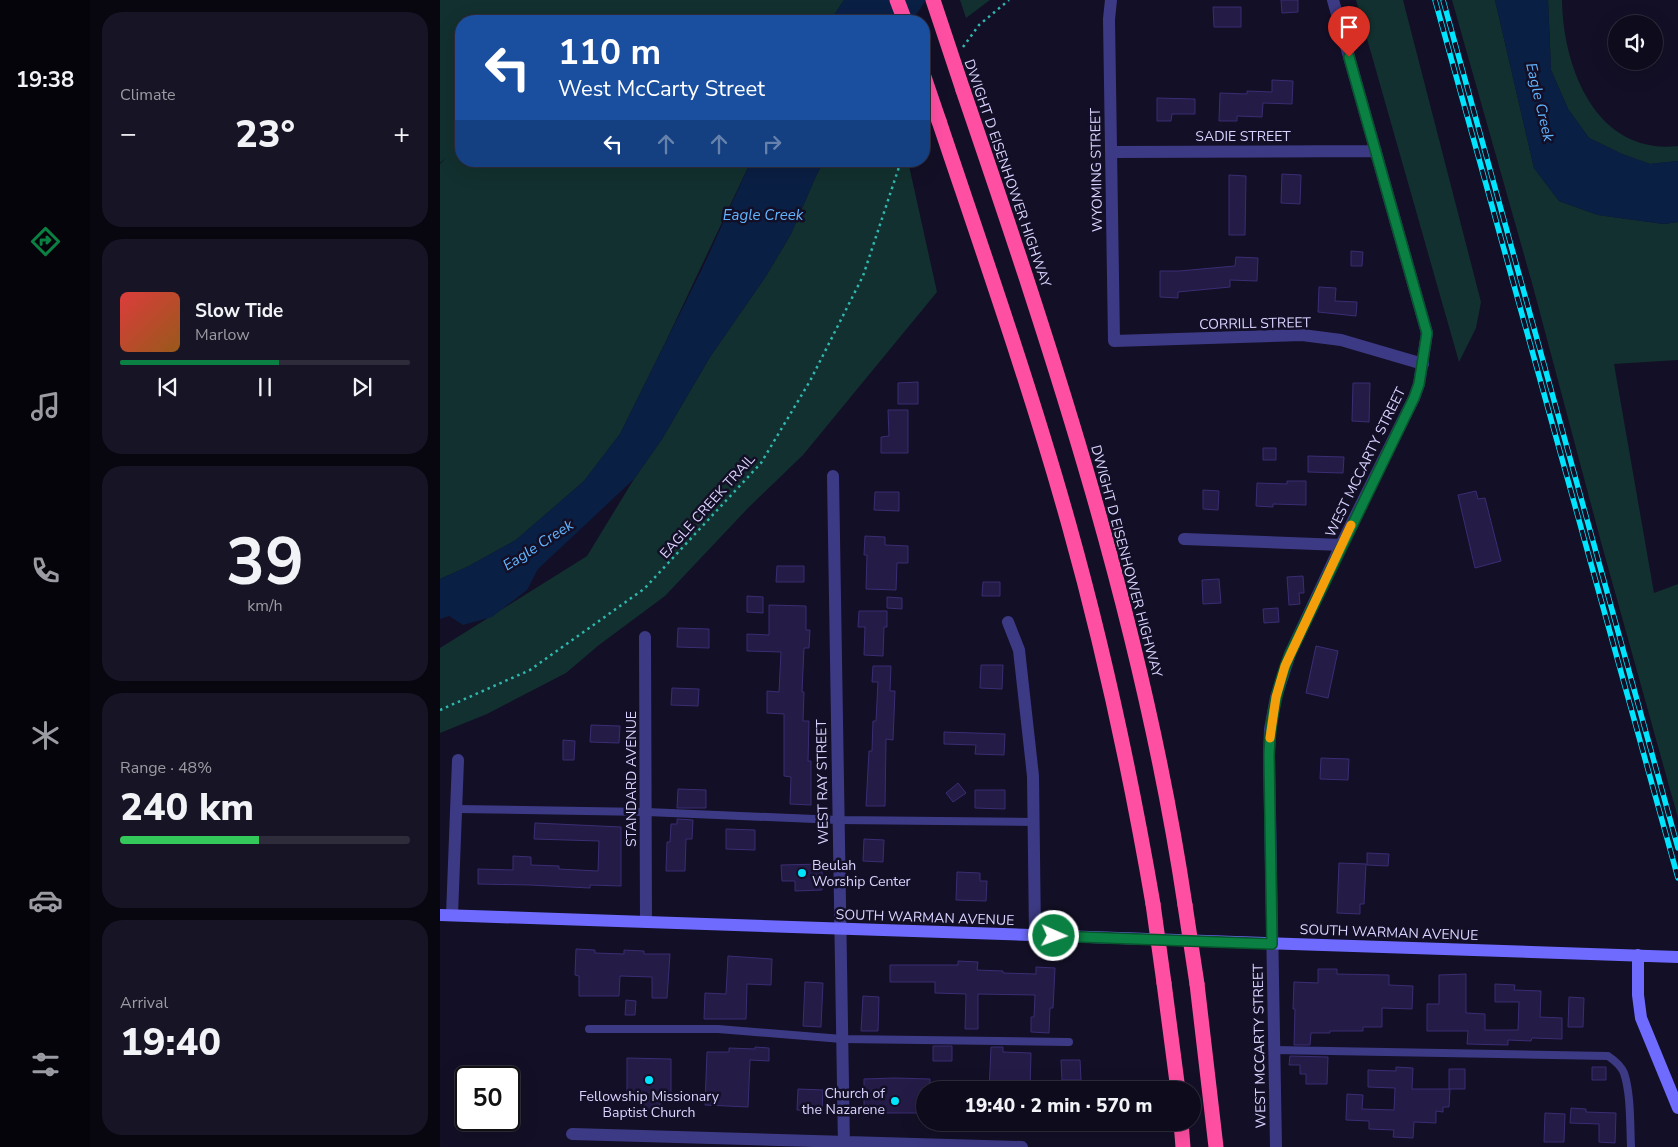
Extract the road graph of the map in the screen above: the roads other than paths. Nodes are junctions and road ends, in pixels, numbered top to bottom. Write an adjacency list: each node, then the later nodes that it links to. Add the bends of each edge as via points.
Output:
1 (898, 0): 5 (highway)
2 (933, 0): 39 (highway, DWIGHT D EISENHOWER HIGHWAY, bridge, via 1094,494 1144,686 1186,905)
3 (1111, 0): 8 (street, WYOMING STREET)
4 (1333, 0): 7 (street, WEST MCCARTY STREET)
5 (903, 15)
6 (930, 95): 32 (highway, bridge, via 1017,353 1069,526 1111,692 1153,904)
7 (1376, 151): 8 (street, SADIE STREET); 10 (street, WEST MCCARTY STREET, via 1427,333)
8 (1111, 152): 9 (street, WYOMING STREET)
9 (1114, 341): 10 (street, CORRILL STREET, via 1302,335 1341,340)
10 (1423, 364): 13 (street, WEST MCCARTY STREET, via 1414,398)
11 (833, 476): 19 (street, WEST RAY STREET)
12 (1184, 539): 13 (street)
13 (1341, 545): 25 (street, WEST MCCARTY STREET, via 1280,678 1272,716 1269,755)
14 (1008, 622): 20 (street, via 1019,650 1033,776)
15 (645, 637): 18 (street, STANDARD AVENUE)
16 (458, 760): 17 (street)
17 (456, 808): 18 (lane); 21 (street)
18 (646, 812): 19 (lane); 22 (street, STANDARD AVENUE)
19 (838, 820): 20 (lane); 23 (street, WEST RAY STREET)
20 (1034, 822): 24 (street)
21 (446, 915): 22 (main road, SOUTH WARMAN AVENUE)
22 (646, 922): 23 (main road, SOUTH WARMAN AVENUE)
23 (840, 929): 24 (main road, SOUTH WARMAN AVENUE); 29 (street, WEST RAY STREET)
24 (1035, 936): 25 (main road, SOUTH WARMAN AVENUE)
25 (1272, 944): 26 (main road, SOUTH WARMAN AVENUE); 31 (street, WEST MCCARTY STREET)
26 (1638, 955): 27 (main road, SOUTH WARMAN AVENUE); 33 (main road, via 1641,1018)
27 (1678, 957)
28 (589, 1029): 29 (lane, via 718,1029)
29 (842, 1039): 30 (lane); 36 (street, WEST RAY STREET)
30 (1069, 1042)
31 (1274, 1050): 40 (street, WEST MCCARTY STREET); 41 (lane, via 1608,1056 1624,1072)
32 (1177, 1081)
33 (1678, 1108)
34 (1182, 1131): 38 (highway)
35 (572, 1134): 36 (street)
36 (844, 1144): 37 (street)
37 (1022, 1147)
38 (1183, 1147)
39 (1216, 1147)
40 (1276, 1147)
41 (1631, 1147)

